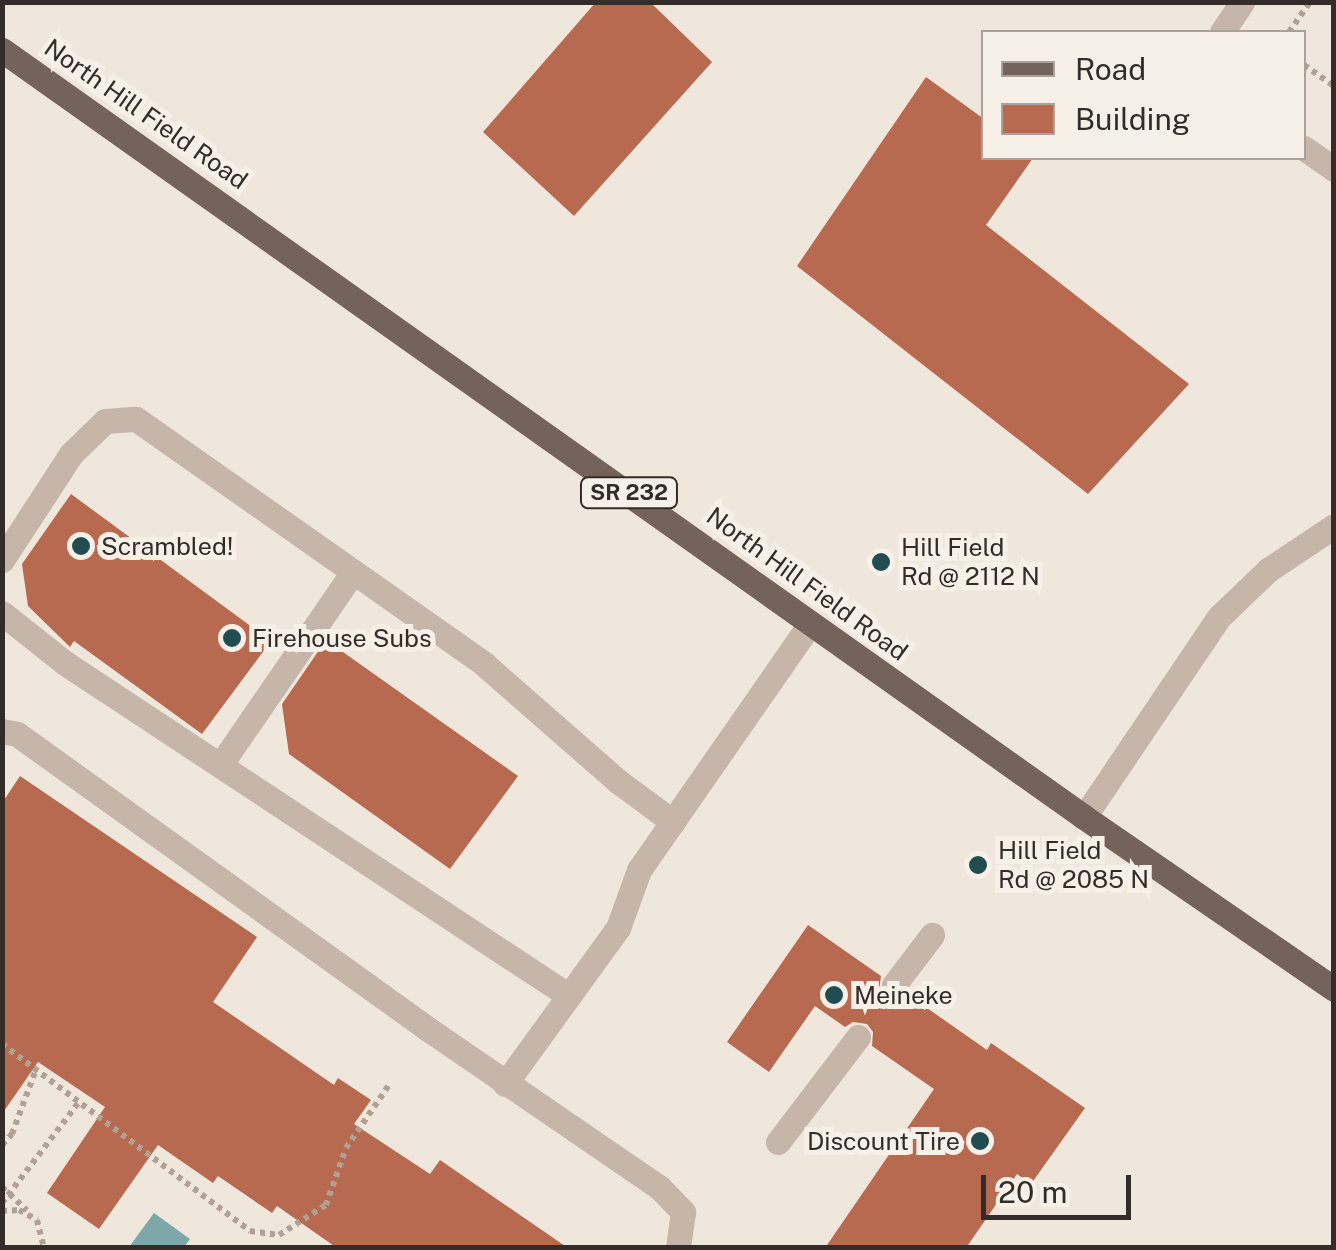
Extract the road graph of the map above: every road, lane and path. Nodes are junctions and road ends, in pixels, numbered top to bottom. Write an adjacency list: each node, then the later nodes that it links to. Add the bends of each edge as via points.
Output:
1 (1242, 2): 3 (lane)
2 (1310, 2): 4 (path)
3 (1223, 30)
4 (1290, 30)
5 (2, 50): 14 (main road, North Hill Field Road / SR 232)
6 (1306, 66): 7 (path)
7 (1334, 86)
8 (1306, 149): 9 (lane)
9 (1334, 169)
10 (1334, 526): 17 (lane, via 1268,570 1219,617)
11 (2, 560): 12 (lane, via 71,454 104,422 136,419)
12 (354, 572): 16 (lane); 18 (lane, via 484,664)
13 (2, 612): 16 (lane, via 65,663)
14 (810, 624): 17 (main road, North Hill Field Road / SR 232); 18 (lane)
15 (2, 731): 26 (lane, via 17,734)
16 (221, 764): 22 (lane)
17 (1084, 818): 21 (main road, North Hill Field Road / SR 232)
18 (673, 822): 22 (lane, via 639,870 618,928)
19 (932, 935): 20 (lane)
20 (894, 985)
21 (1334, 989)
22 (569, 996): 26 (lane)
23 (858, 1036): 29 (lane)
24 (2, 1044): 25 (path)
25 (36, 1069): 28 (path); 30 (path)
26 (506, 1084): 39 (lane, via 659,1187 683,1212)
27 (389, 1085): 36 (path, via 346,1148 326,1205)
28 (79, 1102): 32 (path); 36 (path, via 250,1231)
29 (778, 1142)
30 (2, 1145)
31 (2, 1187): 32 (path)
32 (11, 1193): 33 (path); 35 (path)
33 (2, 1204)
34 (2, 1211): 35 (path, via 19,1210)
35 (38, 1220): 37 (path)
36 (279, 1235): 38 (path)
37 (44, 1248)
38 (278, 1248)
39 (678, 1248)

